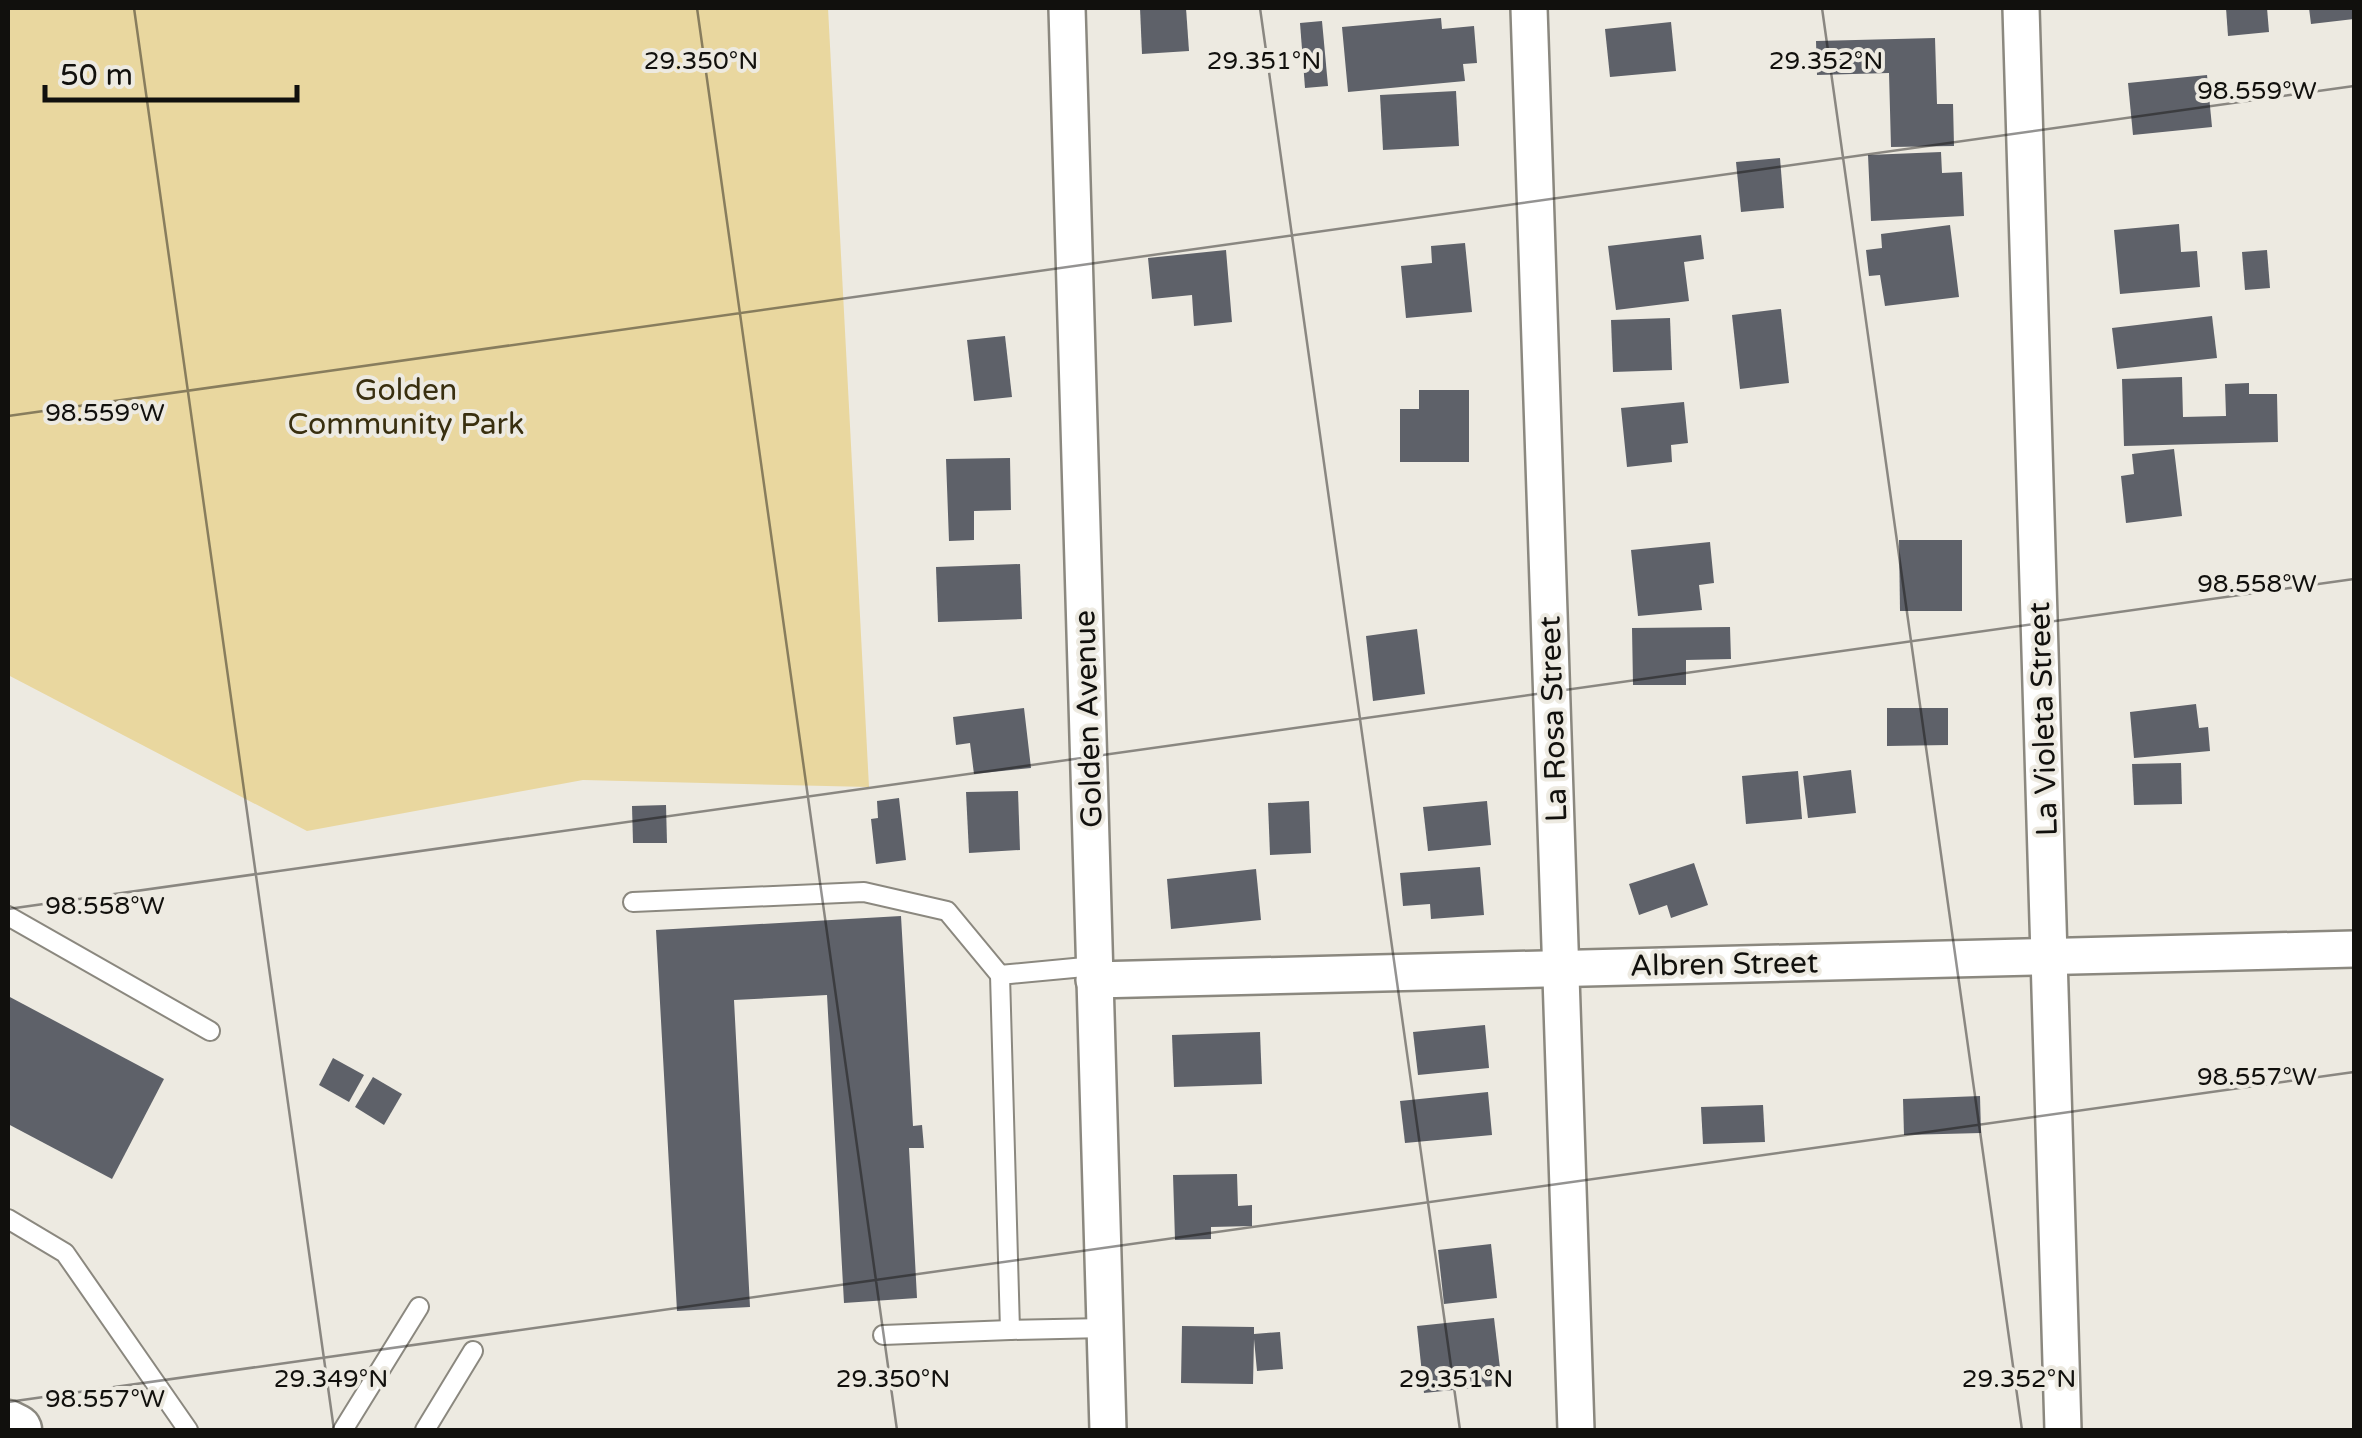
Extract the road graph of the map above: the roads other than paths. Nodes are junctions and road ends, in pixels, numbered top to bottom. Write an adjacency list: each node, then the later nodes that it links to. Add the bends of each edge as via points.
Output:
1 (1067, 8): 9 (street, Golden Avenue)
2 (1530, 8): 8 (street, La Rosa Street)
3 (2021, 8): 7 (street, La Violeta Street)
4 (632, 902): 10 (lane, via 864,892 947,911)
5 (8, 916): 11 (lane)
6 (2354, 949): 7 (street, Albren Street)
7 (2050, 956): 8 (street, Albren Street); 25 (street, La Violeta Street)
8 (1561, 968): 9 (street, Albren Street); 24 (street, La Rosa Street)
9 (1095, 973): 10 (lane); 14 (street, Golden Avenue)
10 (1000, 975): 15 (lane)
11 (210, 1031)
12 (8, 1219): 20 (lane, via 65,1253)
13 (419, 1308): 21 (lane)
14 (1105, 1328): 15 (lane); 23 (street, Golden Avenue)
15 (1010, 1330): 16 (lane)
16 (882, 1335)
17 (473, 1351): 22 (lane)
18 (8, 1426): 19 (main road)
19 (16, 1430)
20 (188, 1430)
21 (343, 1430)
22 (425, 1430)
23 (1108, 1430)
24 (1576, 1430)
25 (2063, 1430)

